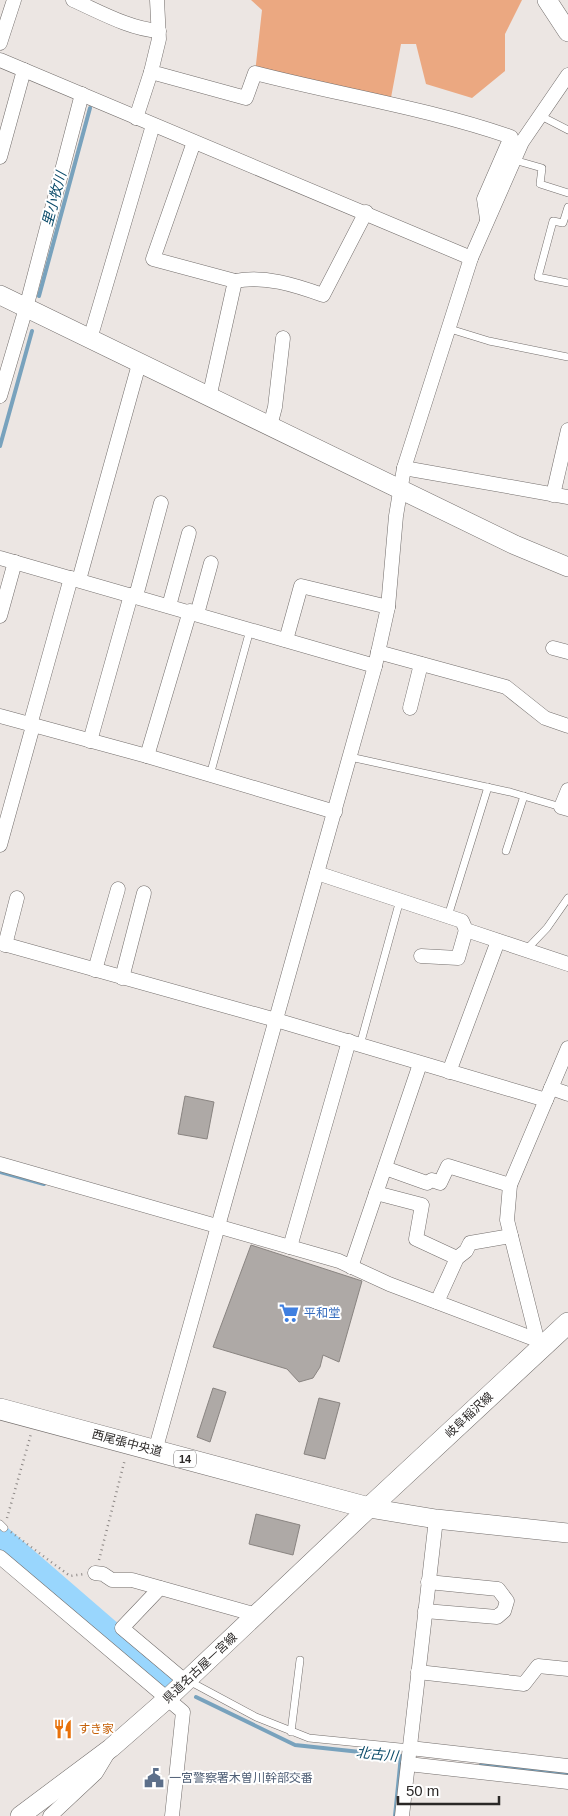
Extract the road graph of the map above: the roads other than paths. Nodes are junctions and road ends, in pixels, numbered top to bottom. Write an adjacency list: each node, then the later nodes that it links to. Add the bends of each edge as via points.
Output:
1 (14, 0): 7 (street)
2 (73, 0): 5 (street, via 118,20)
3 (157, 0): 5 (street)
4 (556, 6): 6 (street)
5 (159, 31): 10 (street)
6 (568, 32)
7 (0, 43)
8 (0, 60): 9 (street)
9 (24, 70): 12 (street); 18 (street)
10 (151, 72): 14 (street); 23 (street, via 246,98 255,73 422,111 511,137 484,199)
11 (568, 75): 13 (street)
12 (82, 94): 14 (street); 28 (street)
13 (539, 115): 16 (lane); 19 (street)
14 (136, 118): 15 (street)
15 (153, 125): 17 (street); 31 (street)
16 (568, 130)
17 (194, 142): 22 (street); 25 (street, via 153,259)
18 (0, 157)
19 (514, 160): 20 (lane, via 542,168 540,184); 23 (street)
20 (568, 194)
21 (568, 207): 26 (lane, via 563,223 553,221 538,277)
22 (366, 212): 24 (street); 25 (street, via 323,295 269,280 250,278)
23 (488, 221): 24 (street)
24 (471, 258): 29 (street)
25 (235, 281): 35 (street)
26 (568, 283)
27 (0, 295): 28 (street)
28 (26, 308): 31 (street); 34 (street)
29 (450, 329): 32 (lane, via 489,341); 38 (street)
30 (283, 338): 36 (street)
31 (90, 339): 33 (street)
32 (568, 357)
33 (139, 364): 35 (street); 48 (street)
34 (0, 396)
35 (210, 398): 36 (street)
36 (270, 426): 39 (street)
37 (568, 430): 40 (street)
38 (404, 468): 39 (street); 40 (street)
39 (401, 490): 47 (street); 51 (street)
40 (553, 495): 41 (street)
41 (568, 497)
42 (161, 503): 49 (street)
43 (189, 533): 50 (street)
44 (0, 558): 45 (street)
45 (15, 562): 48 (street); 53 (street)
46 (211, 563): 52 (street)
47 (568, 567)
48 (75, 579): 49 (street); 63 (street)
49 (133, 595): 50 (street); 65 (street)
50 (169, 606): 52 (street)
51 (388, 607): 55 (street, via 300,586); 57 (street)
52 (193, 613): 54 (street); 66 (street)
53 (0, 616)
54 (250, 629): 55 (street); 68 (lane)
55 (286, 640): 60 (street)
56 (553, 648): 58 (street)
57 (378, 652): 59 (street); 60 (street)
58 (568, 652)
59 (420, 664): 61 (street); 64 (street, via 506,687 545,718)
60 (375, 666): 67 (street)
61 (410, 708)
62 (0, 716): 63 (street)
63 (32, 725): 65 (street); 74 (street)
64 (568, 726)
65 (90, 741): 66 (street)
66 (148, 756): 68 (street)
67 (350, 757): 69 (lane); 73 (street)
68 (210, 775): 73 (street)
69 (488, 787): 71 (lane); 82 (lane)
70 (568, 790): 72 (street)
71 (524, 796): 72 (lane); 75 (lane)
72 (565, 808)
73 (335, 812): 76 (street)
74 (0, 845)
75 (506, 851)
76 (317, 873): 81 (street); 91 (street)
77 (118, 889): 89 (street)
78 (144, 893): 90 (street)
79 (17, 898): 85 (street)
80 (568, 898): 86 (lane, via 547,928)
81 (400, 900): 82 (street); 92 (lane)
82 (448, 916): 83 (street, via 462,921)
83 (466, 930): 84 (street); 87 (street, via 458,958)
84 (498, 941): 86 (street); 95 (street)
85 (2, 944): 89 (street)
86 (526, 950): 88 (street)
87 (421, 956)
88 (568, 964)
89 (95, 970): 90 (street)
90 (122, 978): 91 (street)
91 (276, 1020): 92 (street); 102 (street)
92 (354, 1043): 94 (street); 104 (street)
93 (568, 1048): 96 (street)
94 (420, 1064): 95 (street); 99 (street)
95 (449, 1072): 96 (street)
96 (549, 1094): 97 (street); 100 (street)
97 (568, 1094)
98 (0, 1164): 102 (street)
99 (385, 1168): 100 (street, via 427,1183 432,1180 440,1183 448,1166); 101 (street)
100 (510, 1185): 103 (street, via 507,1220)
101 (376, 1193): 105 (street, via 422,1205 416,1239); 106 (street)
102 (217, 1226): 104 (street); 111 (street)
103 (511, 1236): 105 (street, via 470,1243 466,1251); 109 (street)
104 (290, 1247): 106 (street)
105 (456, 1258): 107 (street)
106 (351, 1267): 107 (street)
107 (437, 1302): 109 (street)
108 (568, 1323): 109 (main road, 岐阜稲沢線)
109 (538, 1345): 112 (main road, 岐阜稲沢線)
110 (0, 1409): 111 (main road, 西尾張中央道 / 14)
111 (155, 1451): 112 (main road, 西尾張中央道 / 14)
112 (369, 1508): 113 (street, 14); 120 (street, 県道名古屋一宮線)
113 (436, 1519): 114 (street, 14); 117 (street)
114 (568, 1534)
115 (0, 1557): 125 (street)
116 (95, 1573): 118 (street, via 112,1580 132,1580)
117 (428, 1582): 119 (street); 119 (street, via 498,1589 507,1601 504,1612 497,1617)
118 (160, 1588): 120 (street); 124 (street, via 122,1628)
119 (425, 1610): 123 (street)
120 (258, 1615): 124 (street, 県道名古屋一宮線)
121 (300, 1660): 126 (lane)
122 (568, 1669): 123 (street, via 538,1666 524,1684)
123 (418, 1672): 128 (street)
124 (186, 1680): 125 (street, 県道名古屋一宮線); 126 (lane)
125 (167, 1699): 127 (street, 県道名古屋一宮線); 133 (street, via 183,1712)
126 (291, 1732): 128 (lane)
127 (111, 1748): 131 (street, 県道名古屋一宮線); 132 (street, via 96,1773)
128 (409, 1756): 129 (street); 130 (street); 134 (street)
129 (568, 1766)
130 (568, 1782)
131 (20, 1816)
132 (50, 1816)
133 (175, 1816)
134 (402, 1816)

